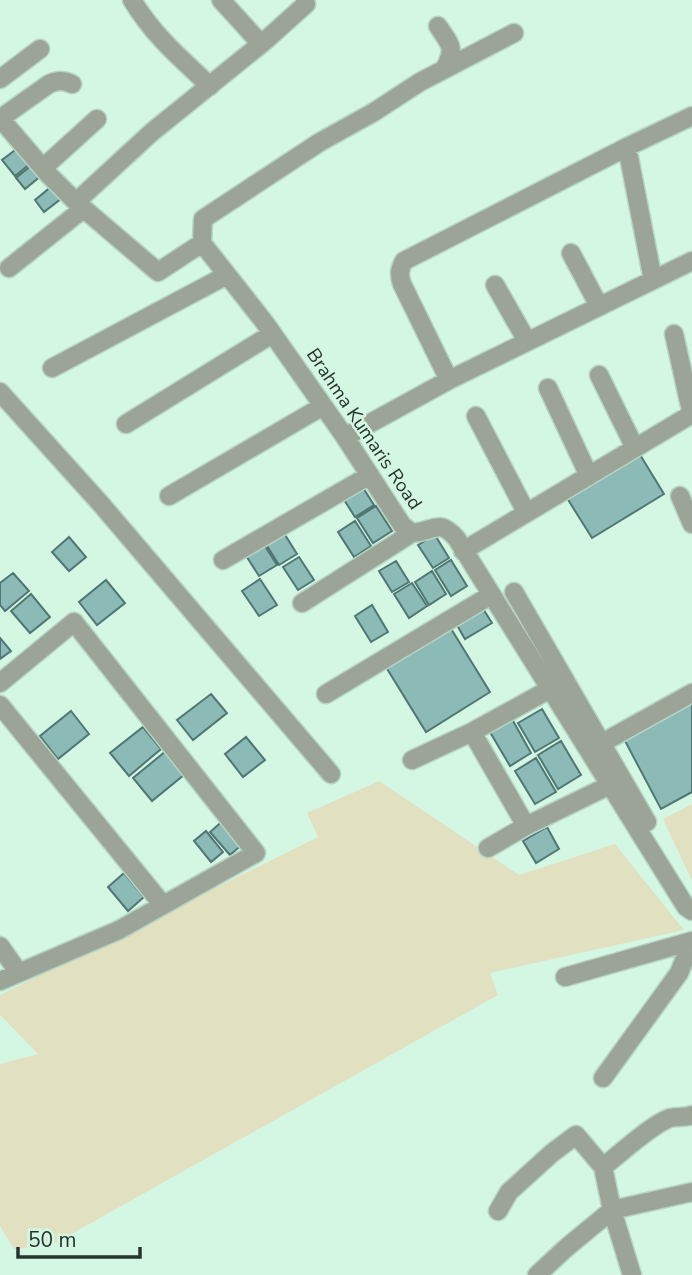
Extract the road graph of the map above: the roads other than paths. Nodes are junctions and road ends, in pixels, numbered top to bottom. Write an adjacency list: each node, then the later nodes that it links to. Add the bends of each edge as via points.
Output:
1 (132, 0): 11 (street, via 162,42)
2 (221, 0): 6 (street)
3 (304, 0): 6 (street, via 306,4)
4 (438, 26): 8 (street, via 451,47)
5 (514, 33): 8 (street)
6 (261, 44): 11 (street)
7 (40, 49): 9 (street)
8 (445, 68): 18 (street, via 203,219)
9 (0, 79)
10 (72, 84): 13 (street, via 57,80)
11 (209, 86): 17 (street, via 152,132)
12 (692, 116): 15 (street)
13 (0, 118): 16 (street)
14 (97, 119): 16 (street)
15 (627, 147): 23 (street); 31 (street, via 404,261 399,276 402,284)
16 (43, 168): 17 (street)
17 (80, 206): 18 (street, via 158,272); 21 (street)
18 (202, 243): 22 (street, Brahma Kumaris Road)
19 (571, 253): 25 (street)
20 (692, 261): 23 (street)
21 (9, 268)
22 (227, 275): 26 (street, Brahma Kumaris Road); 29 (street)
23 (653, 280): 25 (street)
24 (495, 285): 28 (street)
25 (599, 306): 28 (street)
26 (272, 334): 34 (street, Brahma Kumaris Road); 37 (street)
27 (674, 334): 35 (street)
28 (527, 341): 31 (street)
29 (52, 368)
30 (599, 374): 39 (street)
31 (449, 380): 38 (street)
32 (548, 388): 41 (street)
33 (0, 392): 60 (street)
34 (323, 406): 38 (street, Brahma Kumaris Road); 42 (street)
35 (692, 414): 39 (street)
36 (476, 416): 44 (street)
37 (126, 424)
38 (345, 437): 40 (street, Brahma Kumaris Road)
39 (635, 448): 41 (street)
40 (370, 475): 46 (street, Brahma Kumaris Road); 48 (street)
41 (589, 476): 44 (street)
42 (169, 496)
43 (680, 496): 45 (street)
44 (526, 512): 47 (street)
45 (692, 524)
46 (412, 533): 47 (street, Brahma Kumaris Road, via 448,529); 51 (street)
47 (463, 551): 50 (street, Brahma Kumaris Road)
48 (223, 560)
49 (514, 592): 58 (street)
50 (491, 595): 53 (street, Brahma Kumaris Road); 55 (street)
51 (302, 603)
52 (0, 683): 65 (street, via 74,622 256,853)
53 (550, 689): 57 (street); 61 (street, Brahma Kumaris Road)
54 (692, 693): 58 (street)
55 (326, 694)
56 (0, 705): 65 (street)
57 (472, 733): 59 (street); 62 (street)
58 (602, 743): 64 (street, via 658,840)
59 (412, 760)
60 (331, 774)
61 (610, 785): 62 (street); 64 (street, Brahma Kumaris Road)
62 (526, 826): 63 (street)
63 (488, 848)
64 (655, 856): 66 (street, Brahma Kumaris Road)
65 (163, 905): 68 (street, via 119,930)
66 (692, 911)
67 (0, 946): 68 (street)
68 (19, 973): 70 (street)
69 (565, 977): 71 (street, via 692,941 679,973)
70 (0, 981)
71 (603, 1078)
72 (692, 1115): 73 (street, via 671,1118)
73 (603, 1167): 75 (street); 76 (street, via 576,1135 509,1192)
74 (692, 1192): 75 (street)
75 (612, 1210): 77 (street); 78 (street)
76 (498, 1211)
77 (537, 1275)
78 (632, 1275)

